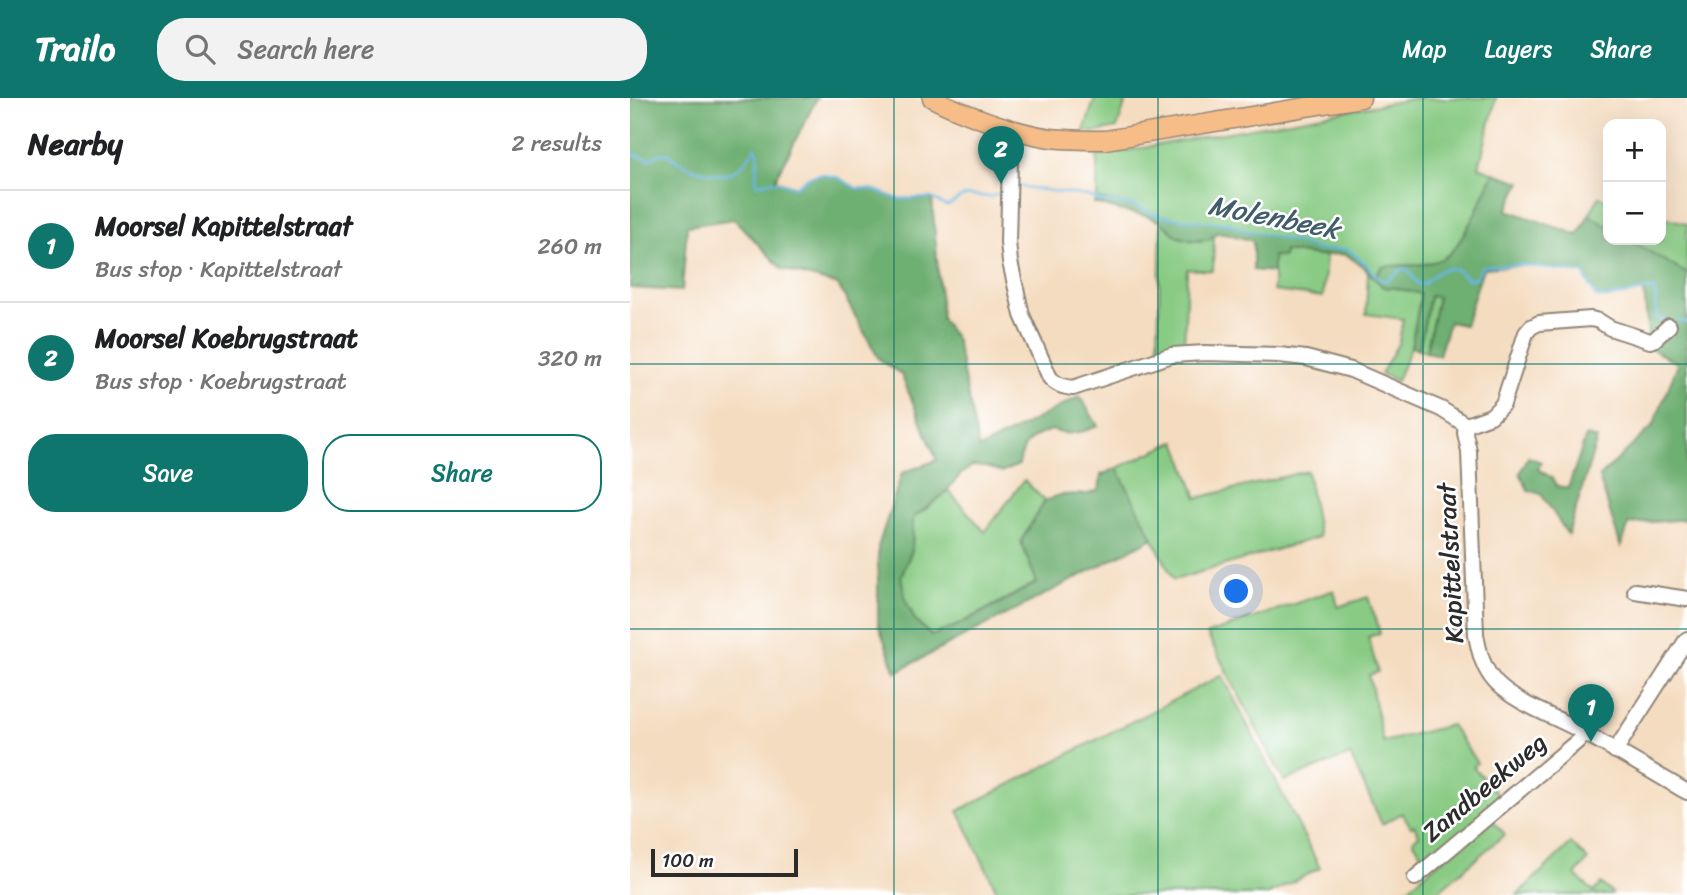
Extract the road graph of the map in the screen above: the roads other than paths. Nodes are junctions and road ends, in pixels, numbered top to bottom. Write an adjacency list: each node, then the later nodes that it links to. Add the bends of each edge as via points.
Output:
1 (932, 98): 3 (main road)
2 (1361, 98): 3 (main road, via 1105,140 1048,138)
3 (1017, 130): 5 (street, via 1010,159 1010,262 1022,315 1056,384 1073,388 1172,355 1279,355 1351,370 1441,409)
4 (1669, 326): 5 (street, via 1650,341 1591,319 1539,323 1526,334 1503,404 1491,416)
5 (1466, 425): 9 (street, Kapittelstraat, via 1479,653 1494,681 1509,695)
6 (1635, 591): 7 (street)
7 (1687, 599)
8 (1687, 639): 10 (street)
9 (1583, 733): 10 (street, Kapittelstraat); 12 (street, Zandbeekweg)
10 (1615, 751): 11 (street, Kapittelstraat)
11 (1687, 792)
12 (1415, 878)

